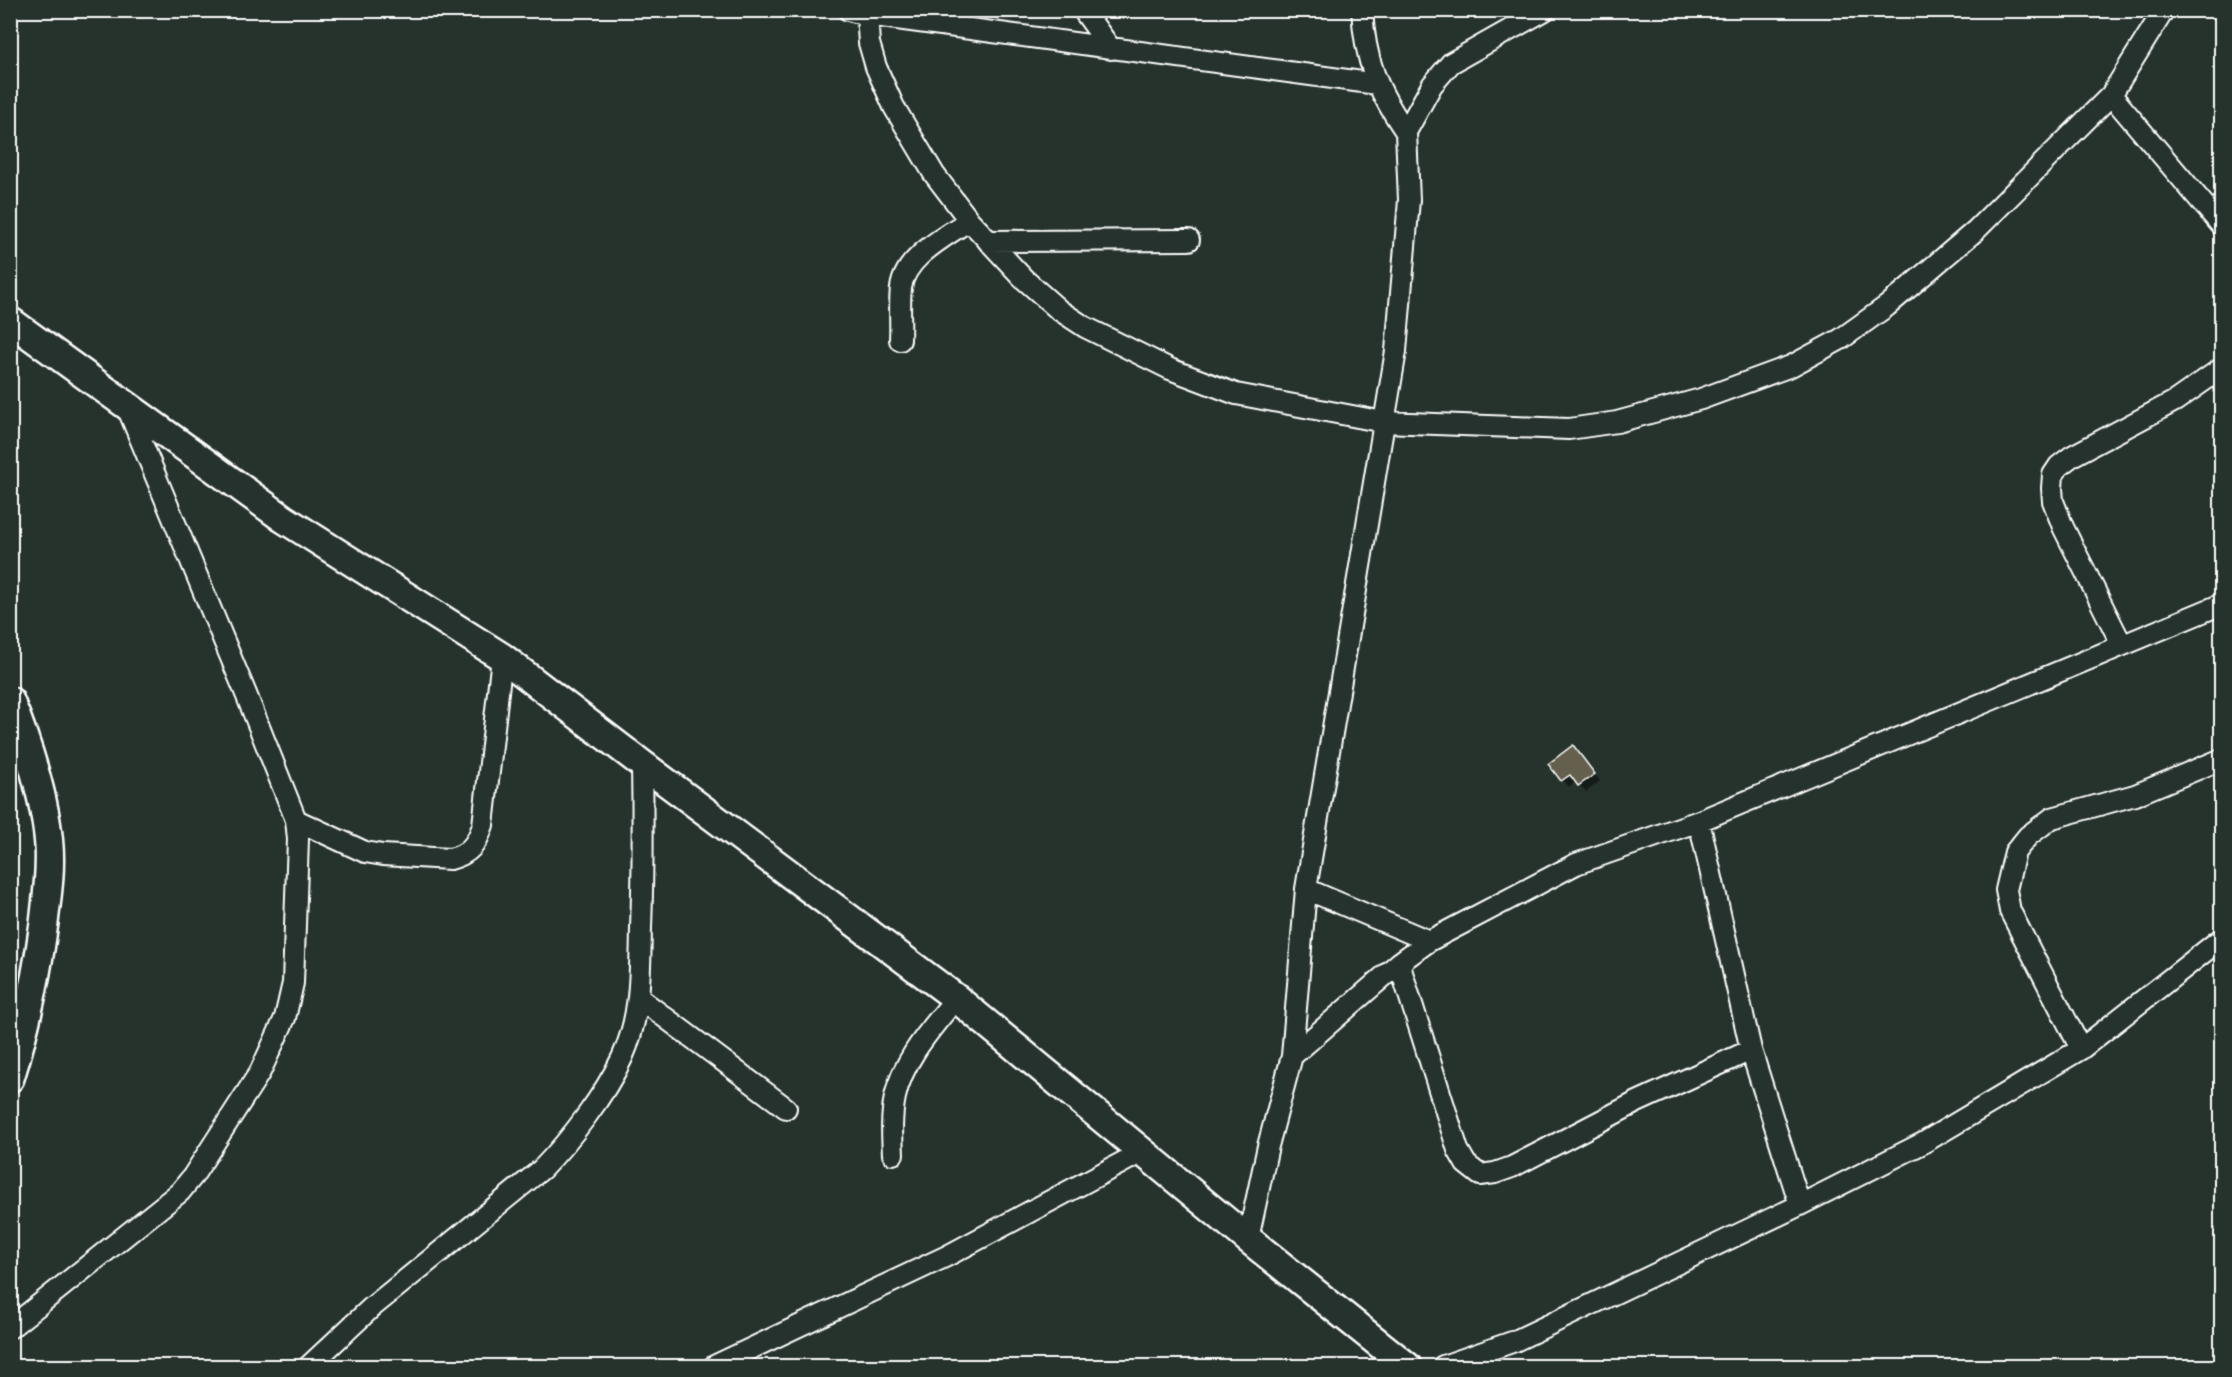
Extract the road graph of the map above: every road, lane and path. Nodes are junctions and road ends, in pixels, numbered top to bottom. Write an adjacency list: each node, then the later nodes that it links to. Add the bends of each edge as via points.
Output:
1 (1083, 10): 6 (street)
2 (1362, 10): 7 (street)
3 (1545, 10): 9 (street, via 1451,63 1432,85)
4 (2164, 10): 8 (street)
5 (858, 13): 6 (street); 10 (street, via 894,107 933,174)
6 (1111, 49): 7 (street)
7 (1377, 84): 9 (street)
8 (2111, 95): 11 (street); 18 (street, via 1975,231 1887,306 1841,339 1791,366 1701,399 1617,422 1569,429)
9 (1406, 132): 18 (street, via 1407,236 1396,351)
10 (969, 220): 13 (street); 15 (street, via 909,268 901,286)
11 (2222, 226)
12 (1189, 240): 13 (street)
13 (988, 241): 18 (street, via 1059,310 1170,369 1236,394)
14 (10, 321): 17 (main road)
15 (900, 340)
16 (2222, 368): 20 (street, via 2175,401 2072,456 2053,475 2053,501 2063,527)
17 (126, 404): 21 (main road, via 284,519); 25 (street)
18 (1383, 422): 27 (street)
19 (2222, 604): 20 (street)
20 (2122, 645): 26 (street)
21 (502, 657): 24 (main road); 25 (street, via 483,825 470,850 450,859 374,854)
22 (10, 701): 36 (main road, via 36,779 50,861 27,1021)
23 (2222, 759): 33 (street, via 2135,795 2052,818 2015,852 2006,890 2010,910)
24 (642, 764): 31 (street); 32 (main road)
25 (296, 820): 42 (street, via 298,869 292,983 285,1018 264,1064 180,1192)
26 (1699, 821): 29 (street, via 1576,864); 34 (street)
27 (1305, 889): 29 (street); 35 (street)
28 (2222, 938): 33 (street)
29 (1429, 941): 30 (street)
30 (1399, 963): 34 (street, via 1458,1150 1466,1164 1480,1175 1512,1167 1635,1102); 35 (street)
31 (639, 998): 37 (street); 43 (street, via 622,1058 561,1149 521,1188 371,1308)
32 (956, 998): 38 (main road); 39 (street, via 903,1072 892,1114)
33 (2081, 1049): 40 (street, via 1923,1143)
34 (1751, 1050): 40 (street)
35 (1292, 1056): 41 (street)
36 (10, 1078)
37 (786, 1108)
38 (1142, 1152): 41 (main road); 44 (street, via 947,1256)
39 (893, 1154)
40 (1800, 1205): 46 (street, via 1515,1341)
41 (1248, 1239): 45 (main road)
42 (10, 1328)
43 (309, 1366)
44 (714, 1366)
45 (1407, 1366)
46 (1443, 1366)

